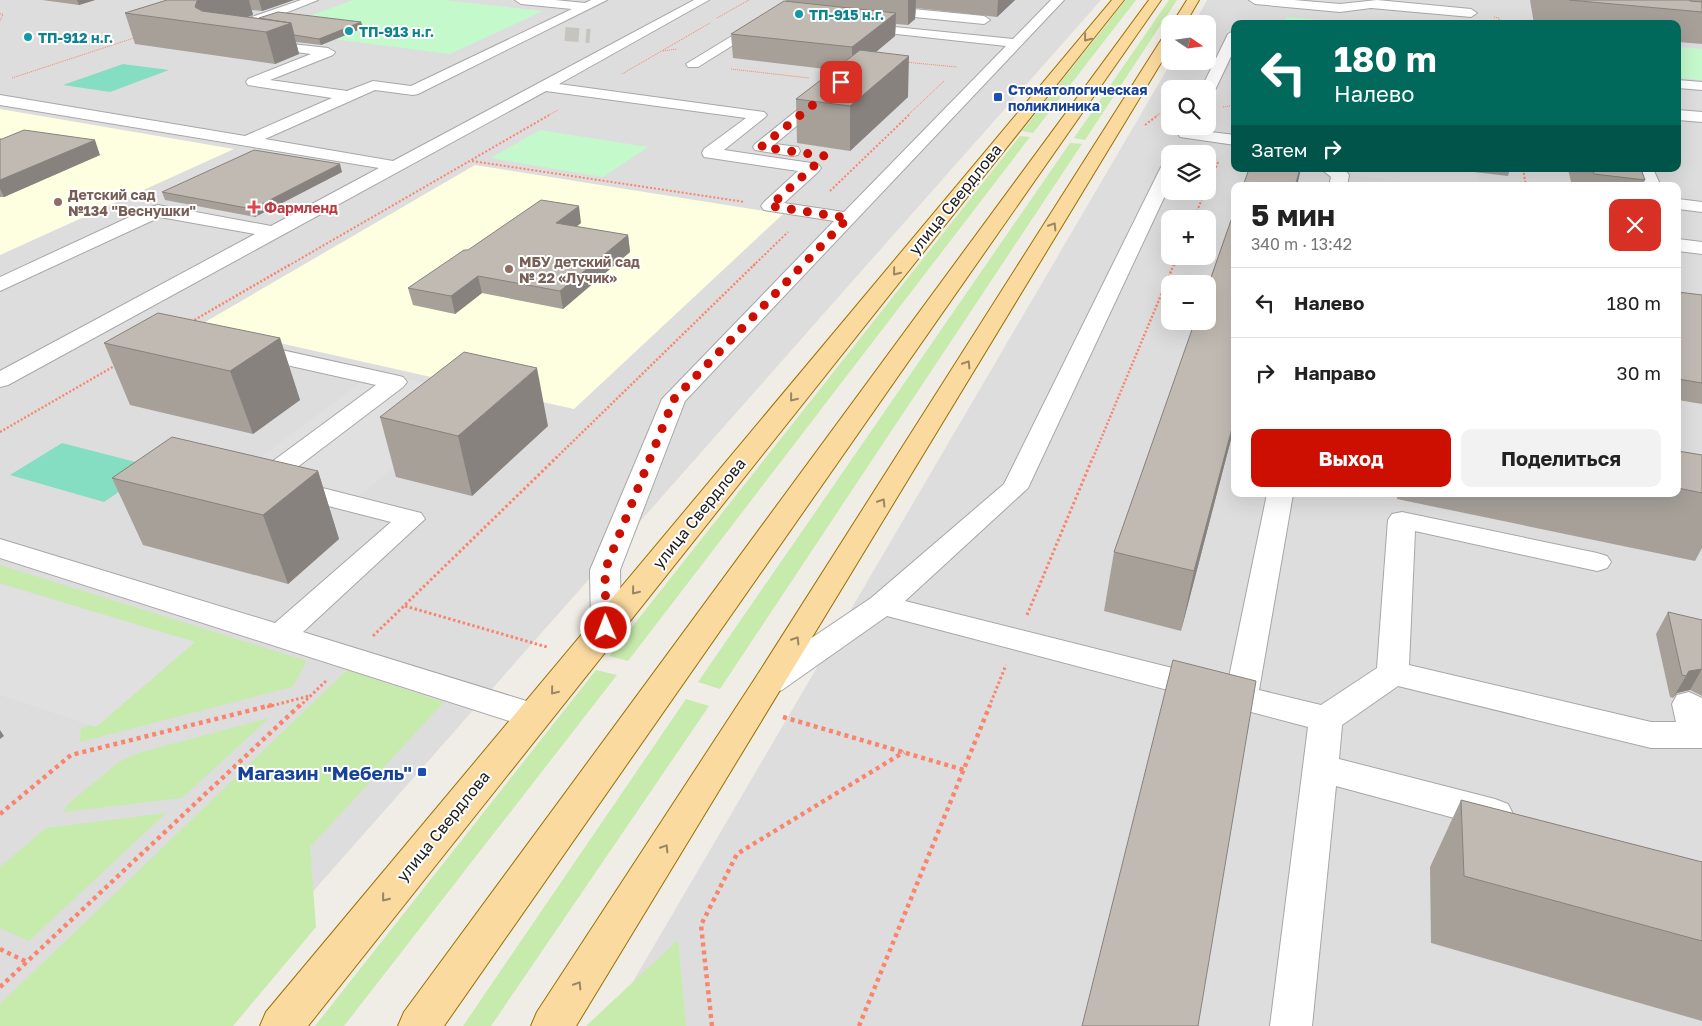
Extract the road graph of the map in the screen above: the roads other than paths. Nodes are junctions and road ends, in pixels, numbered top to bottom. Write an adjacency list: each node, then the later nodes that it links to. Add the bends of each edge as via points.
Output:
1 (312, 0): 18 (street)
2 (521, 0): 12 (street)
3 (601, 0): 12 (street)
4 (703, 0): 23 (street)
5 (830, 0): 16 (street, via 825,4)
6 (1058, 0): 24 (street)
7 (1118, 0): 59 (main road, улица Свердлова, one-way to 59)
8 (1155, 0): 70 (main road)
9 (1193, 0): 14 (main road)
10 (1371, 2): 11 (street, via 1340,8); 13 (street)
11 (1251, 3)
12 (586, 7): 19 (street)
13 (1471, 13)
14 (1184, 15)
15 (780, 17): 27 (street, via 770,16)
16 (984, 20)
17 (847, 25): 24 (street)
18 (230, 30)
19 (538, 30): 20 (street); 33 (street, via 413,91 373,85)
20 (565, 34)
21 (608, 38): 23 (street)
22 (251, 41): 33 (street, via 328,52 253,82)
23 (628, 41): 31 (street)
24 (1017, 43): 46 (street)
25 (1231, 45): 29 (street)
26 (1161, 52): 63 (main road, one-way to 26)
27 (693, 64)
28 (841, 82): 41 (street, via 761,147 825,156)
29 (1216, 82)
30 (1681, 84): 32 (street)
31 (543, 86): 40 (street); 41 (street, via 759,115 710,153)
32 (1702, 86)
33 (349, 96): 38 (street)
34 (0, 100): 38 (street)
35 (1681, 115): 36 (street)
36 (1702, 118)
37 (1231, 140): 39 (street)
38 (248, 141): 40 (street)
39 (1181, 144): 58 (street, via 1015,488)
40 (395, 166): 47 (street)
41 (812, 168): 46 (street, via 770,206)
42 (1335, 172): 43 (street, via 1340,175)
43 (1339, 182)
44 (1681, 204): 45 (street)
45 (1702, 208)
46 (848, 218): 59 (street, via 674,399 605,570)
47 (274, 232): 50 (street, via 158,210); 51 (street)
48 (1681, 245): 49 (street)
49 (1702, 248)
50 (0, 285)
51 (112, 319): 52 (street); 54 (street)
52 (172, 333)
53 (229, 346): 60 (street, via 395,382 263,481 411,519)
54 (0, 380)
55 (1279, 497): 62 (street)
56 (0, 548): 60 (street)
57 (1597, 562): 61 (street, via 1402,520)
58 (882, 605): 62 (street); 63 (street)
59 (606, 628): 64 (main road, улица Свердлова, one-way to 64)
60 (280, 636): 64 (street)
61 (1393, 673): 65 (street); 66 (street, via 1651,735)
62 (1241, 697): 65 (street)
63 (773, 698): 71 (main road, one-way to 63)
64 (534, 716): 69 (main road, улица Свердлова, one-way to 69)
65 (1326, 719): 67 (street)
66 (1696, 725)
67 (1320, 768): 68 (street); 72 (street)
68 (1530, 824)
69 (281, 1026)
70 (419, 1026)
71 (552, 1026)
72 (1292, 1026)

